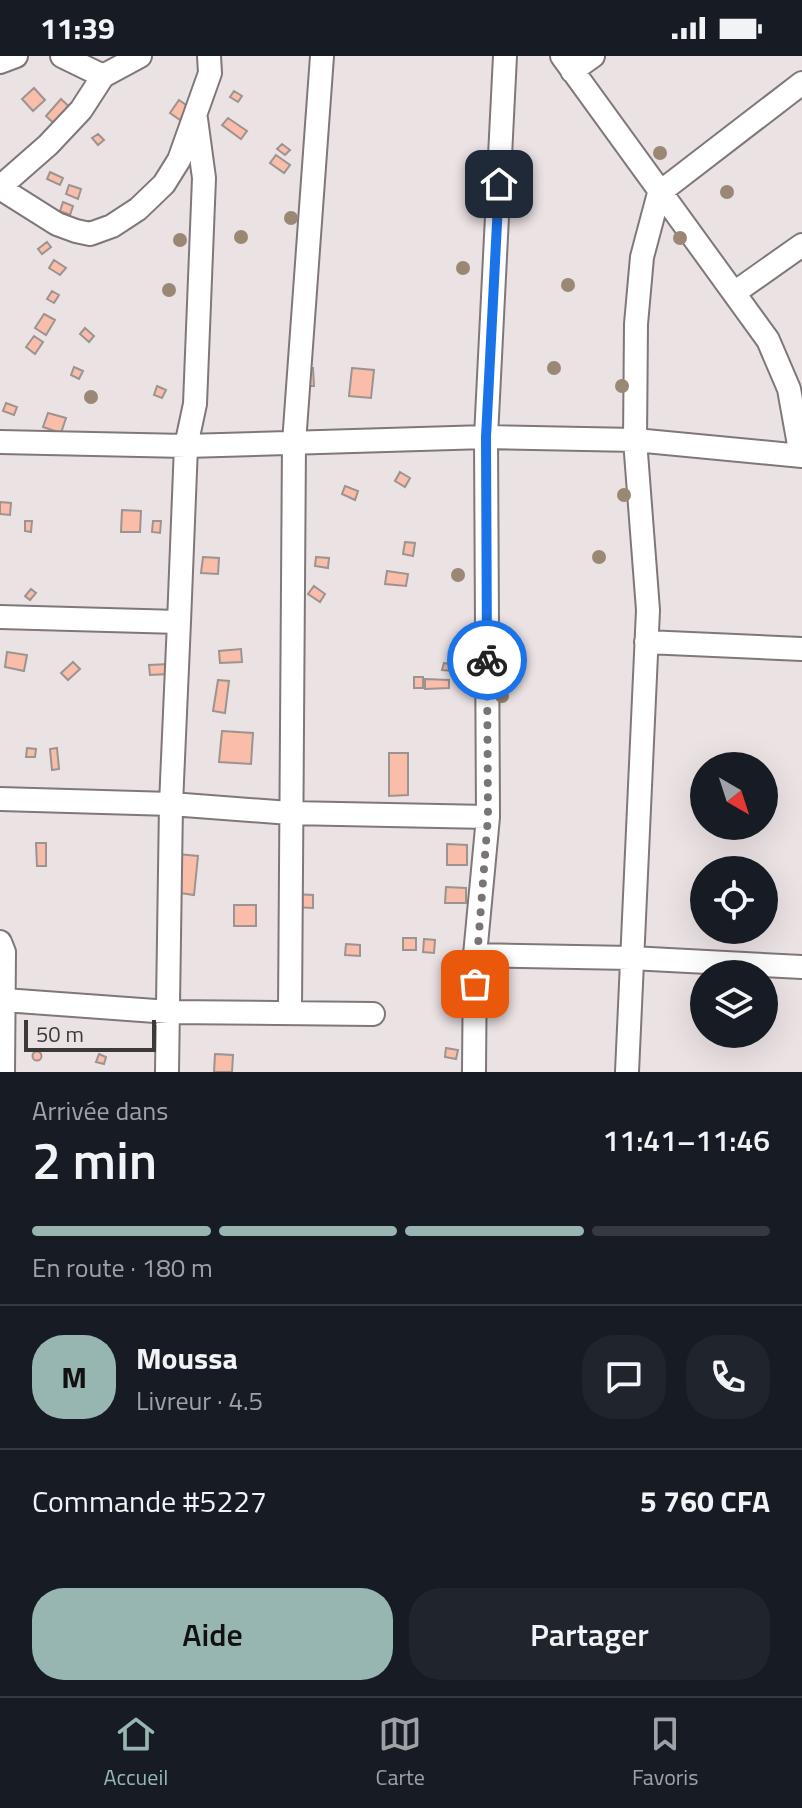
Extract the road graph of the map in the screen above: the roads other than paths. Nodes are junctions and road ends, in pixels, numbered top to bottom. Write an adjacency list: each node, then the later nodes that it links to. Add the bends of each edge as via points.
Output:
1 (16, 56): 8 (street)
2 (62, 56): 10 (street)
3 (140, 56): 10 (street)
4 (209, 56): 12 (street, via 210,73)
5 (322, 56): 21 (street)
6 (505, 56): 18 (street)
7 (593, 56): 9 (street)
8 (0, 62)
9 (567, 64): 14 (street)
10 (103, 76): 13 (street, via 81,110)
11 (802, 83): 14 (street)
12 (196, 119): 13 (street, via 164,184 138,209 90,234 57,224); 22 (street, via 204,178 195,404)
13 (0, 188)
14 (659, 193): 16 (street); 19 (street, via 642,257)
15 (802, 245): 16 (street)
16 (734, 293): 17 (street, via 768,340)
17 (798, 414): 23 (street)
18 (486, 437): 19 (street); 21 (street); 31 (street)
19 (635, 440): 23 (street); 26 (street)
20 (0, 442): 22 (street)
21 (294, 443): 22 (street); 30 (street)
22 (186, 446): 25 (street)
23 (801, 456)
24 (0, 617): 25 (street)
25 (179, 622): 29 (street)
26 (646, 642): 27 (street); 34 (street)
27 (802, 649)
28 (0, 799): 29 (street)
29 (171, 804): 30 (street); 37 (street)
30 (290, 813): 31 (street); 38 (street)
31 (488, 817): 33 (street)
32 (0, 942): 36 (street)
33 (475, 955): 34 (street); 42 (street)
34 (631, 958): 35 (street); 43 (street)
35 (802, 967)
36 (4, 1000): 37 (street); 40 (street)
37 (169, 1012): 38 (street); 41 (street)
38 (290, 1012): 39 (street)
39 (373, 1014)
40 (3, 1072)
41 (167, 1072)
42 (474, 1072)
43 (627, 1072)

